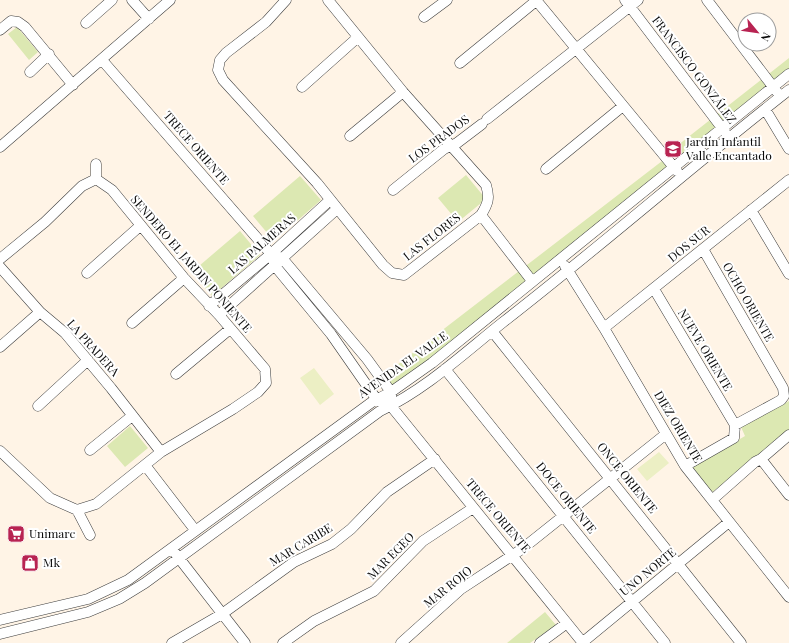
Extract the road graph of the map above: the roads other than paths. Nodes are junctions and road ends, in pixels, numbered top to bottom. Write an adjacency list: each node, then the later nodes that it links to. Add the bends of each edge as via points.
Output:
1 (112, 0): 12 (street)
2 (132, 0): 11 (street)
3 (170, 0): 11 (street)
4 (286, 0): 41 (street, LAS FLORES, via 266,22 226,53 220,60 218,70 223,80)
5 (328, 0): 14 (street, LAS FLORES)
6 (447, 0): 10 (street)
7 (536, 0): 15 (street); 18 (street)
8 (707, 0): 23 (street)
9 (631, 2): 15 (street, LOS PRADOS); 28 (street, FRANCISCO GONZÁLEZ)
10 (424, 17)
11 (149, 19): 17 (street)
12 (86, 23)
13 (0, 30): 16 (street, via 11,21 18,22)
14 (357, 38): 22 (street); 24 (street, LAS FLORES)
15 (575, 48): 26 (street); 32 (street, LOS PRADOS, via 485,122)
16 (49, 54): 19 (street); 21 (street)
17 (102, 60): 21 (street); 47 (street, TRECE ORIENTE)
18 (460, 63)
19 (30, 72)
20 (789, 74): 23 (street, AVENIDA EL VALLE)
21 (73, 85): 31 (street)
22 (302, 87)
23 (773, 87): 25 (street); 28 (street, AVENIDA EL VALLE)
24 (403, 92): 29 (street); 32 (street, LAS FLORES)
25 (785, 93): 27 (street, AVENIDA EL VALLE)
26 (623, 106): 35 (street); 36 (street)
27 (765, 109): 30 (street, AVENIDA EL VALLE); 33 (street)
28 (721, 128): 30 (street, FRANCISCO GONZÁLEZ); 35 (street, AVENIDA EL VALLE)
29 (350, 136)
30 (729, 137): 37 (street, AVENIDA EL VALLE)
31 (0, 146)
32 (451, 146): 40 (street, LOS PRADOS); 44 (street, LAS FLORES, via 486,184 488,204)
33 (789, 149)
34 (96, 164): 38 (street)
35 (674, 167): 37 (street); 49 (street, AVENIDA EL VALLE)
36 (546, 169)
37 (681, 176): 52 (street, AVENIDA EL VALLE)
38 (96, 179): 45 (street, SENDERO EL JARDIN PONIENTE, via 112,190); 48 (street, via 82,186 45,222)
39 (789, 180): 43 (street, DOS SUR)
40 (392, 190)
41 (330, 200): 42 (street, LAS FLORES); 47 (street, LAS PALMERAS)
42 (337, 209): 44 (street, LAS FLORES, via 383,265 392,273 404,275); 50 (street, LAS PALMERAS)
43 (752, 210): 46 (street, DOS SUR); 54 (street)
44 (481, 215): 56 (street)
45 (140, 226): 53 (street); 55 (street, SENDERO EL JARDIN PONIENTE)
46 (703, 249): 57 (street, DOS SUR); 69 (street, OCHO ORIENTE)
47 (271, 254): 50 (street, TRECE ORIENTE); 58 (street, LAS PALMERAS)
48 (0, 259)
49 (560, 259): 52 (street, DIEZ ORIENTE); 56 (street, AVENIDA EL VALLE)
50 (279, 262): 60 (street, LAS PALMERAS); 70 (street, TRECE ORIENTE, via 367,359); 71 (street, TRECE ORIENTE)
51 (0, 267): 59 (street, LA PRADERA)
52 (568, 272): 62 (street, DIEZ ORIENTE); 64 (street, AVENIDA EL VALLE)
53 (87, 273)
54 (789, 274)
55 (184, 278): 58 (street, SENDERO EL JARDIN PONIENTE); 61 (street)
56 (532, 281): 70 (street, AVENIDA EL VALLE, via 432,363)
57 (654, 289): 62 (street, DOS SUR); 75 (street, NUEVE ORIENTE)
58 (209, 306): 60 (street, SENDERO EL JARDIN PONIENTE)
59 (40, 312): 65 (street); 66 (street, LA PRADERA, via 65,333)
60 (219, 315): 63 (street, SENDERO EL JARDIN PONIENTE)
61 (132, 323)
62 (604, 328): 76 (street, DIEZ ORIENTE)
63 (230, 329): 68 (street); 80 (street, SENDERO EL JARDIN PONIENTE, via 265,369 266,383 258,392 233,409)
64 (492, 331): 67 (street, AVENIDA EL VALLE); 85 (street, ONCE ORIENTE)
65 (0, 347)
66 (88, 360): 72 (street); 74 (street, LA PRADERA)
67 (445, 369): 73 (street, AVENIDA EL VALLE); 90 (street, DOCE ORIENTE)
68 (176, 374)
69 (786, 386): 75 (street, via 781,400)
70 (391, 392): 71 (street, AVENIDA EL VALLE); 73 (street)
71 (377, 400): 73 (street, TRECE ORIENTE); 92 (street, AVENIDA EL VALLE)
72 (38, 406)
73 (391, 406): 81 (street, TRECE ORIENTE); 96 (street, AVENIDA EL VALLE, via 380,411)
74 (132, 416): 78 (street); 80 (street, LA PRADERA)
75 (735, 425): 84 (street, via 734,438)
76 (666, 434): 84 (street, DIEZ ORIENTE); 85 (street, MAR ROJO)
77 (789, 435): 82 (street)
78 (90, 450)
79 (0, 451): 89 (street, via 50,498)
80 (161, 452): 83 (street)
81 (435, 459): 88 (street, TRECE ORIENTE); 102 (street, MAR CARIBE, via 387,492 351,529 332,544 294,562)
82 (761, 459): 86 (street); 87 (street)
83 (145, 465): 89 (street, via 96,504); 92 (street)
84 (685, 466): 87 (street, DIEZ ORIENTE)
85 (611, 478): 90 (street, MAR ROJO); 97 (street, ONCE ORIENTE)
86 (789, 496)
87 (712, 500): 91 (street, DIEZ ORIENTE)
88 (473, 508): 95 (street, TRECE ORIENTE); 108 (street, MAR EGEO, via 423,541 374,590 314,621)
89 (77, 510): 93 (street)
90 (564, 516): 95 (street, MAR ROJO); 101 (street, DOCE ORIENTE)
91 (729, 522): 97 (street, UNO NORTE); 100 (street, DIEZ ORIENTE)
92 (195, 530): 94 (street, AVENIDA EL VALLE)
93 (90, 535)
94 (172, 548): 96 (street); 98 (street, AVENIDA EL VALLE)
95 (513, 555): 104 (street, TRECE ORIENTE); 109 (street, MAR ROJO, via 461,590)
96 (179, 558): 99 (street, AVENIDA EL VALLE); 102 (street)
97 (678, 564): 101 (street, UNO NORTE); 113 (street, ONCE ORIENTE)
98 (128, 580): 99 (street); 103 (street, AVENIDA EL VALLE, via 88,599)
99 (135, 589): 105 (street, AVENIDA EL VALLE, via 88,612)
100 (789, 597)
101 (632, 602): 111 (street, UNO NORTE); 112 (street, DOCE ORIENTE)
102 (222, 614): 106 (street, MAR CARIBE); 107 (street)
103 (0, 620)
104 (567, 623): 110 (street); 111 (street, TRECE ORIENTE)
105 (0, 634)
106 (172, 643)
107 (245, 643)
108 (283, 643)
109 (401, 643)
110 (540, 643)
111 (583, 643)
112 (665, 643)
113 (741, 643)

